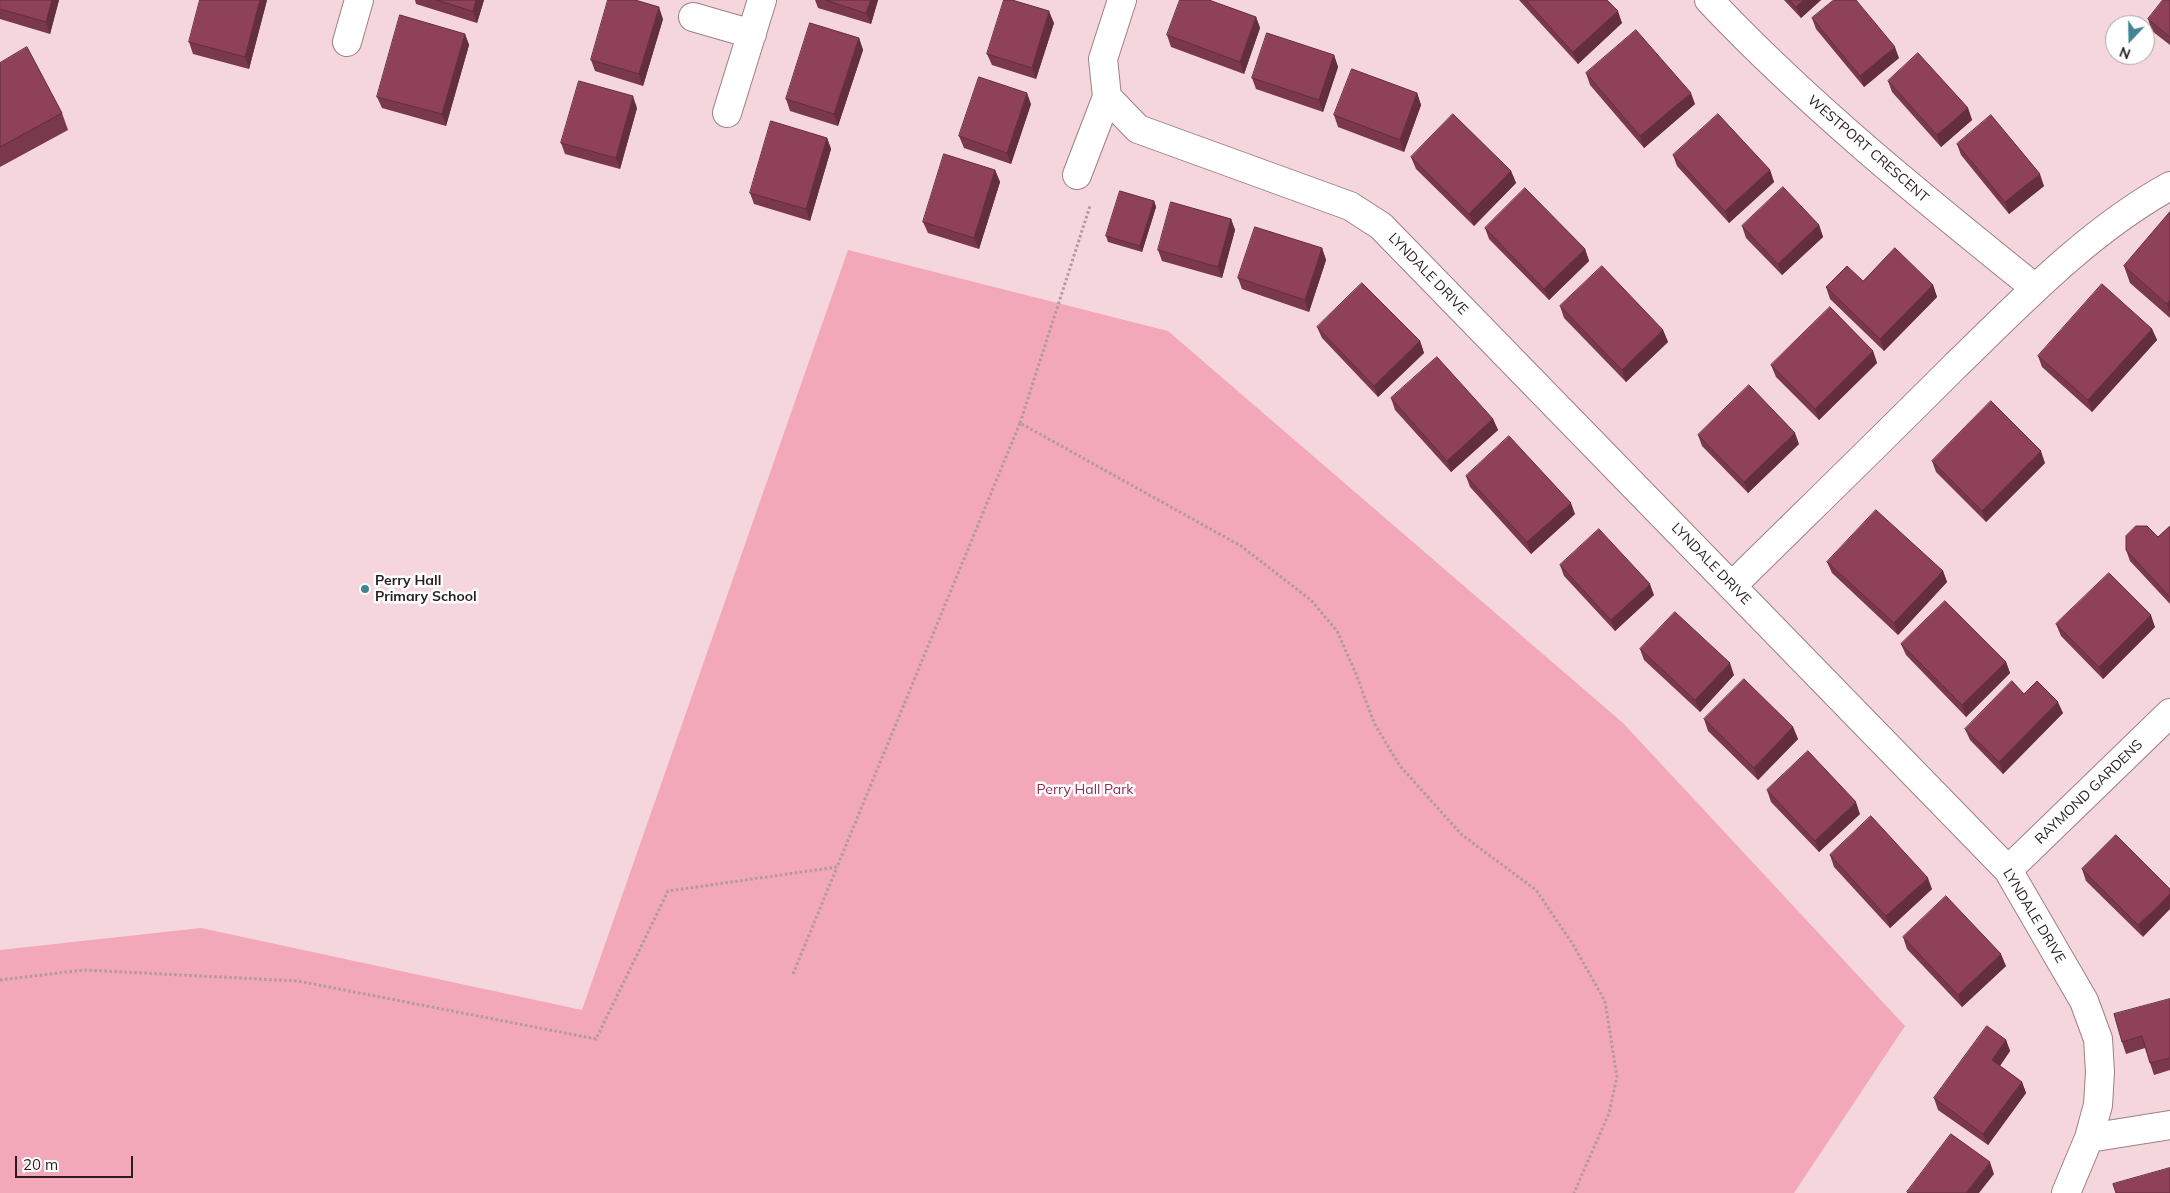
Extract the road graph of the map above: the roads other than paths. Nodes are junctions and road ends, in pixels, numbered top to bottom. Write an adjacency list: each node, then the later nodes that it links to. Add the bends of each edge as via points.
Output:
1 (359, 0): 7 (street)
2 (762, 0): 6 (street)
3 (1122, 0): 8 (street, via 1103,59)
4 (1709, 0): 12 (street, WESTPORT CRESCENT, via 1750,44 1889,170)
5 (693, 17): 6 (street)
6 (752, 34): 9 (street)
7 (347, 42)
8 (1107, 98): 10 (street); 13 (street, LYNDALE DRIVE, via 1138,128 1350,206 1381,226)
9 (727, 113)
10 (1077, 175)
11 (2170, 186): 12 (street, via 2100,233)
12 (2035, 288): 13 (street)
13 (1732, 586): 15 (street, LYNDALE DRIVE)
14 (2170, 713): 15 (street, RAYMOND GARDENS)
15 (2008, 870): 17 (street, LYNDALE DRIVE, via 2084,1001 2098,1039 2098,1105)
16 (2170, 1125): 17 (street)
17 (2089, 1138): 18 (street, LYNDALE DRIVE)
18 (2066, 1193)

